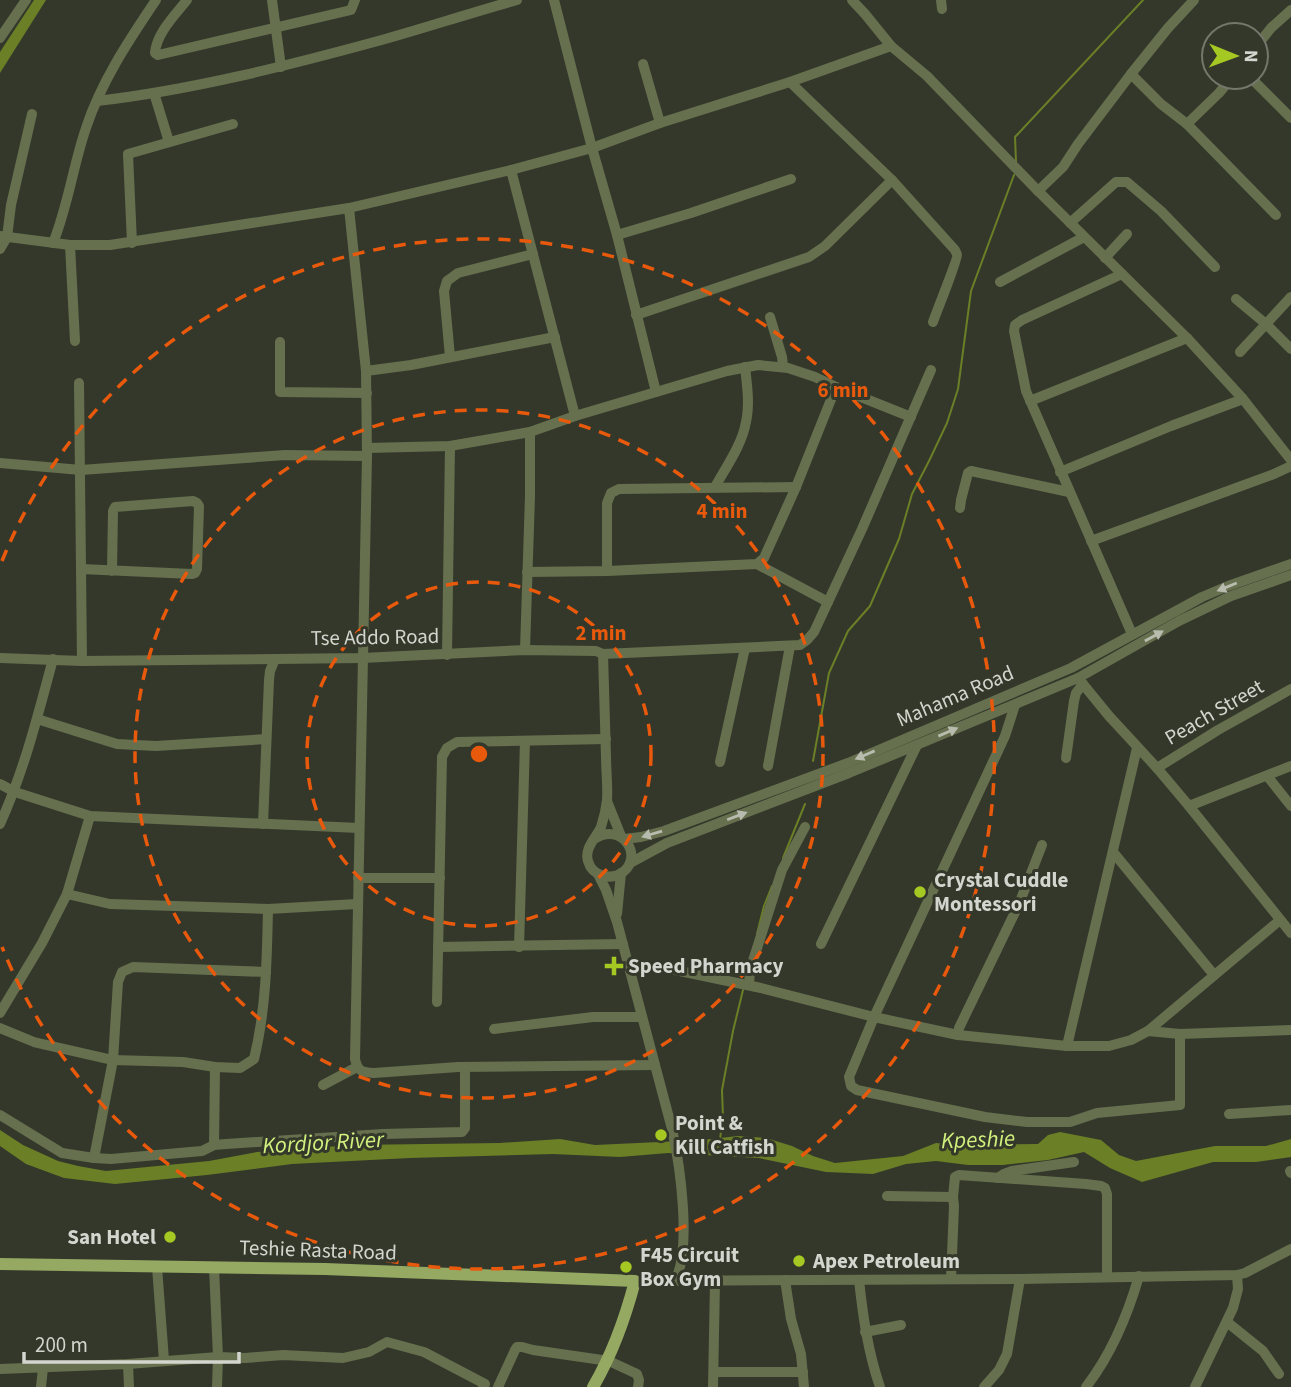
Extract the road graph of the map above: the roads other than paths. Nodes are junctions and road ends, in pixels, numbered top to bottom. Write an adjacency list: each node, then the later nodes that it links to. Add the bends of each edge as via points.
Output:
1 (26, 0): 15 (street)
2 (156, 0): 24 (street, via 121,53)
3 (187, 0): 13 (street, via 167,25 155,49 158,55)
4 (272, 0): 13 (street)
5 (355, 0): 13 (street, via 351,10)
6 (517, 0): 18 (street)
7 (554, 0): 31 (street)
8 (852, 0): 12 (street)
9 (866, 0): 12 (street)
10 (1194, 0): 19 (street)
11 (1291, 10): 14 (street)
12 (865, 14): 16 (street)
13 (276, 27): 18 (street)
14 (1270, 29)
15 (0, 38)
16 (891, 46): 20 (street); 35 (street, via 927,76)
17 (643, 64): 27 (street)
18 (281, 66): 23 (street)
19 (1131, 74): 29 (street); 35 (street, via 1063,167)
20 (790, 82): 27 (street); 34 (street)
21 (1221, 91): 29 (street)
22 (1264, 91): 26 (street)
23 (154, 93): 24 (street); 30 (street)
24 (97, 102): 43 (street)
25 (32, 114): 41 (street)
26 (1291, 118)
27 (660, 123): 31 (street)
28 (233, 124): 30 (street)
29 (1187, 124): 37 (street)
30 (169, 142): 44 (street, via 128,154)
31 (592, 148): 32 (street); 40 (street)
32 (511, 170): 36 (street); 47 (street)
33 (791, 179): 40 (street)
34 (892, 180): 54 (street, via 809,257); 56 (street, via 957,254)
35 (1038, 191): 38 (street)
36 (349, 208): 44 (street); 68 (street)
37 (1276, 215)
38 (1070, 223): 42 (street); 49 (street, via 1116,182 1127,182)
39 (1127, 234): 48 (street)
40 (617, 235): 54 (street)
41 (3, 236): 43 (street); 46 (street)
42 (1084, 237): 48 (street); 51 (street)
43 (53, 243): 45 (street)
44 (132, 243): 45 (street)
45 (71, 245): 60 (street)
46 (0, 249)
47 (533, 254): 58 (street); 64 (street, via 458,273 447,281)
48 (1105, 258): 50 (street)
49 (1215, 267)
50 (1122, 274): 59 (street); 74 (street, via 1015,325)
51 (1000, 282)
52 (1291, 297): 57 (street)
53 (1236, 299): 57 (street)
54 (636, 315): 71 (street)
55 (770, 317): 66 (street)
56 (933, 322)
57 (1266, 324): 62 (street); 63 (street)
58 (555, 337): 64 (street); 75 (street)
59 (1187, 338): 73 (street); 74 (street)
60 (75, 341)
61 (280, 342): 72 (street, via 280,392)
62 (1291, 349)
63 (1240, 352)
64 (450, 357): 68 (street)
65 (745, 367): 66 (street); 71 (street); 84 (street, via 746,422)
66 (783, 367): 70 (street)
67 (931, 370): 76 (street)
68 (366, 371): 72 (street)
69 (79, 383): 82 (street)
70 (836, 387): 76 (street); 85 (street)
71 (656, 392): 75 (street)
72 (367, 393): 79 (street)
73 (1242, 398): 81 (street); 83 (street)
74 (1030, 401): 83 (street)
75 (575, 416): 77 (street)
76 (911, 417): 96 (street)
77 (530, 432): 78 (street); 94 (street)
78 (450, 446): 79 (street); 102 (street)
79 (367, 452): 82 (street); 104 (street)
80 (0, 463): 82 (street)
81 (1291, 463): 88 (street, via 1273,474)
82 (80, 470): 91 (street)
83 (1060, 472): 86 (street)
84 (715, 487): 85 (street); 93 (street, via 619,489 611,493)
85 (796, 487): 89 (street, via 764,558)
86 (1069, 492): 87 (street, via 971,471); 88 (street)
87 (960, 508)
88 (1091, 541): 97 (street)
89 (757, 564): 93 (street); 96 (street)
90 (1291, 564): 97 (street, Mahama Road, one-way to 97, via 1202,597)
91 (81, 569): 92 (street); 107 (street)
92 (112, 571): 92 (street, via 195,573 197,503 115,508)
93 (607, 571): 94 (street)
94 (527, 572): 100 (street)
95 (1291, 575): 108 (street, Mahama Road, one-way to 95, via 1179,621)
96 (828, 601): 98 (street, via 814,632 800,645)
97 (1132, 634): 133 (street, Mahama Road, one-way to 133, via 1071,668 848,762 664,831)
98 (790, 646): 99 (street, Tse Addo Road); 119 (street)
99 (745, 648): 101 (street, Tse Addo Road); 118 (street)
100 (524, 650): 101 (street, Tse Addo Road); 102 (street, Tse Addo Road)
101 (603, 654): 113 (street)
102 (447, 655): 104 (street, Tse Addo Road)
103 (0, 658): 105 (street, Tse Addo Road)
104 (362, 658): 106 (street, Tse Addo Road); 132 (street)
105 (53, 659): 107 (street, Tse Addo Road); 111 (street)
106 (275, 659): 107 (street, Tse Addo Road); 112 (street, via 270,671)
107 (82, 661)
108 (1081, 681): 110 (street, Mahama Road); 116 (street); 117 (street)
109 (1291, 689): 121 (street, Peach Street)
110 (1015, 705): 115 (street, Mahama Road, one-way to 110); 159 (street, via 1005,736)
111 (37, 719): 112 (street, via 117,744); 124 (street)
112 (266, 739): 130 (street)
113 (606, 739): 114 (street); 125 (street)
114 (525, 741): 141 (street, via 457,742 447,748 442,757); 151 (street)
115 (917, 745): 137 (street, Mahama Road, one-way to 115, via 667,843); 149 (street)
116 (1137, 748): 121 (street); 136 (street)
117 (1066, 758)
118 (720, 762)
119 (768, 766)
120 (1291, 766): 122 (street)
121 (1157, 768): 126 (street)
122 (1268, 777): 126 (street); 127 (street)
123 (0, 784): 124 (street)
124 (15, 792): 128 (street); 129 (street)
125 (607, 801): 133 (street); 134 (street)
126 (1189, 806): 145 (street)
127 (1291, 806)
128 (90, 816): 130 (street); 142 (street)
129 (0, 824)
130 (263, 824): 132 (street)
131 (805, 827): 155 (street, via 782,870)
132 (359, 828): 140 (street)
133 (622, 838): 134 (street, via 607,833); 137 (street, via 629,846)
134 (594, 839): 139 (street, via 588,862)
135 (1042, 845): 165 (street)
136 (1113, 852): 154 (street); 166 (street)
137 (630, 863): 138 (street)
138 (621, 873): 139 (street, via 614,877); 146 (street)
139 (598, 874): 146 (street)
140 (358, 878): 141 (street); 143 (street)
141 (440, 878): 150 (street)
142 (67, 894): 144 (street, via 110,904); 157 (street)
143 (357, 904): 144 (street); 170 (street)
144 (268, 909): 153 (street)
145 (1280, 919): 147 (street); 154 (street)
146 (617, 922): 148 (street)
147 (1290, 929)
148 (623, 944): 151 (street); 152 (street)
149 (821, 944)
150 (438, 947): 151 (street); 156 (street)
151 (519, 947)
152 (628, 965): 155 (street); 158 (street)
153 (266, 972): 167 (street, via 133,967 122,972); 169 (street, via 254,1059 240,1068)
154 (1214, 975): 163 (street)
155 (748, 985): 159 (street)
156 (437, 1002)
157 (0, 1013)
158 (642, 1017): 161 (street, via 593,1017); 168 (street)
159 (874, 1017): 164 (street, via 849,1077 851,1086 913,1103 1027,1122 1070,1122 1097,1113 1180,1105); 165 (street)
160 (0, 1028): 167 (street, via 34,1042)
161 (494, 1029)
162 (1291, 1030): 164 (street)
163 (1148, 1031): 164 (street); 166 (street, via 1109,1046)
164 (1180, 1034)
165 (958, 1035): 166 (street)
166 (1067, 1046)
167 (113, 1060): 169 (street); 177 (street)
168 (655, 1065): 171 (street); 194 (street, via 680,1183 683,1253)
169 (215, 1067): 176 (street)
170 (357, 1067): 171 (street, via 374,1073); 172 (street)
171 (465, 1067): 176 (street, via 462,1132)
172 (323, 1085)
173 (1291, 1110): 174 (street)
174 (1229, 1114)
175 (0, 1115): 177 (street, via 62,1153)
176 (214, 1145): 177 (street, via 202,1151)
177 (94, 1158)
178 (1074, 1162): 179 (street, via 1012,1171)
179 (998, 1179): 181 (street, via 959,1175); 187 (street, via 1105,1188)
180 (887, 1196): 181 (street)
181 (953, 1197): 189 (street)
182 (1291, 1250): 186 (street)
183 (0, 1264): 184 (main road, Teshie Rasta Road)
184 (157, 1267): 185 (main road, Teshie Rasta Road); 200 (street)
185 (214, 1267): 193 (main road, Teshie Rasta Road); 199 (street)
186 (1237, 1275): 188 (street); 196 (street, via 1237,1298)
187 (1107, 1276): 188 (street); 190 (street)
188 (1139, 1276): 219 (street, via 1131,1303)
189 (951, 1279): 190 (street); 192 (street)
190 (1020, 1279): 218 (street, via 1007,1354)
191 (785, 1280): 192 (street); 195 (street); 205 (street)
192 (859, 1280): 198 (street)
193 (635, 1281): 194 (street); 201 (main road)
194 (675, 1281): 195 (street)
195 (715, 1281): 206 (street)
196 (1227, 1322): 207 (street, via 1263,1351); 220 (street)
197 (901, 1325): 198 (street)
198 (865, 1332): 217 (street)
199 (218, 1357): 200 (street); 208 (street, via 343,1358 387,1342 424,1352); 211 (street)
200 (164, 1360): 202 (street)
201 (608, 1361): 212 (street, via 517,1347); 213 (main road); 214 (street, via 637,1374)
202 (128, 1364): 203 (street); 210 (street)
203 (43, 1368): 204 (street); 209 (street)
204 (0, 1369)
205 (803, 1371): 206 (street); 216 (street)
206 (714, 1372): 215 (street)
207 (1279, 1374)
208 (486, 1386)
209 (41, 1387)
210 (129, 1387)
211 (217, 1387)
212 (498, 1387)
213 (593, 1387)
214 (638, 1387)
215 (713, 1387)
216 (804, 1387)
217 (880, 1387)
218 (984, 1387)
219 (1086, 1387)
220 (1195, 1387)

